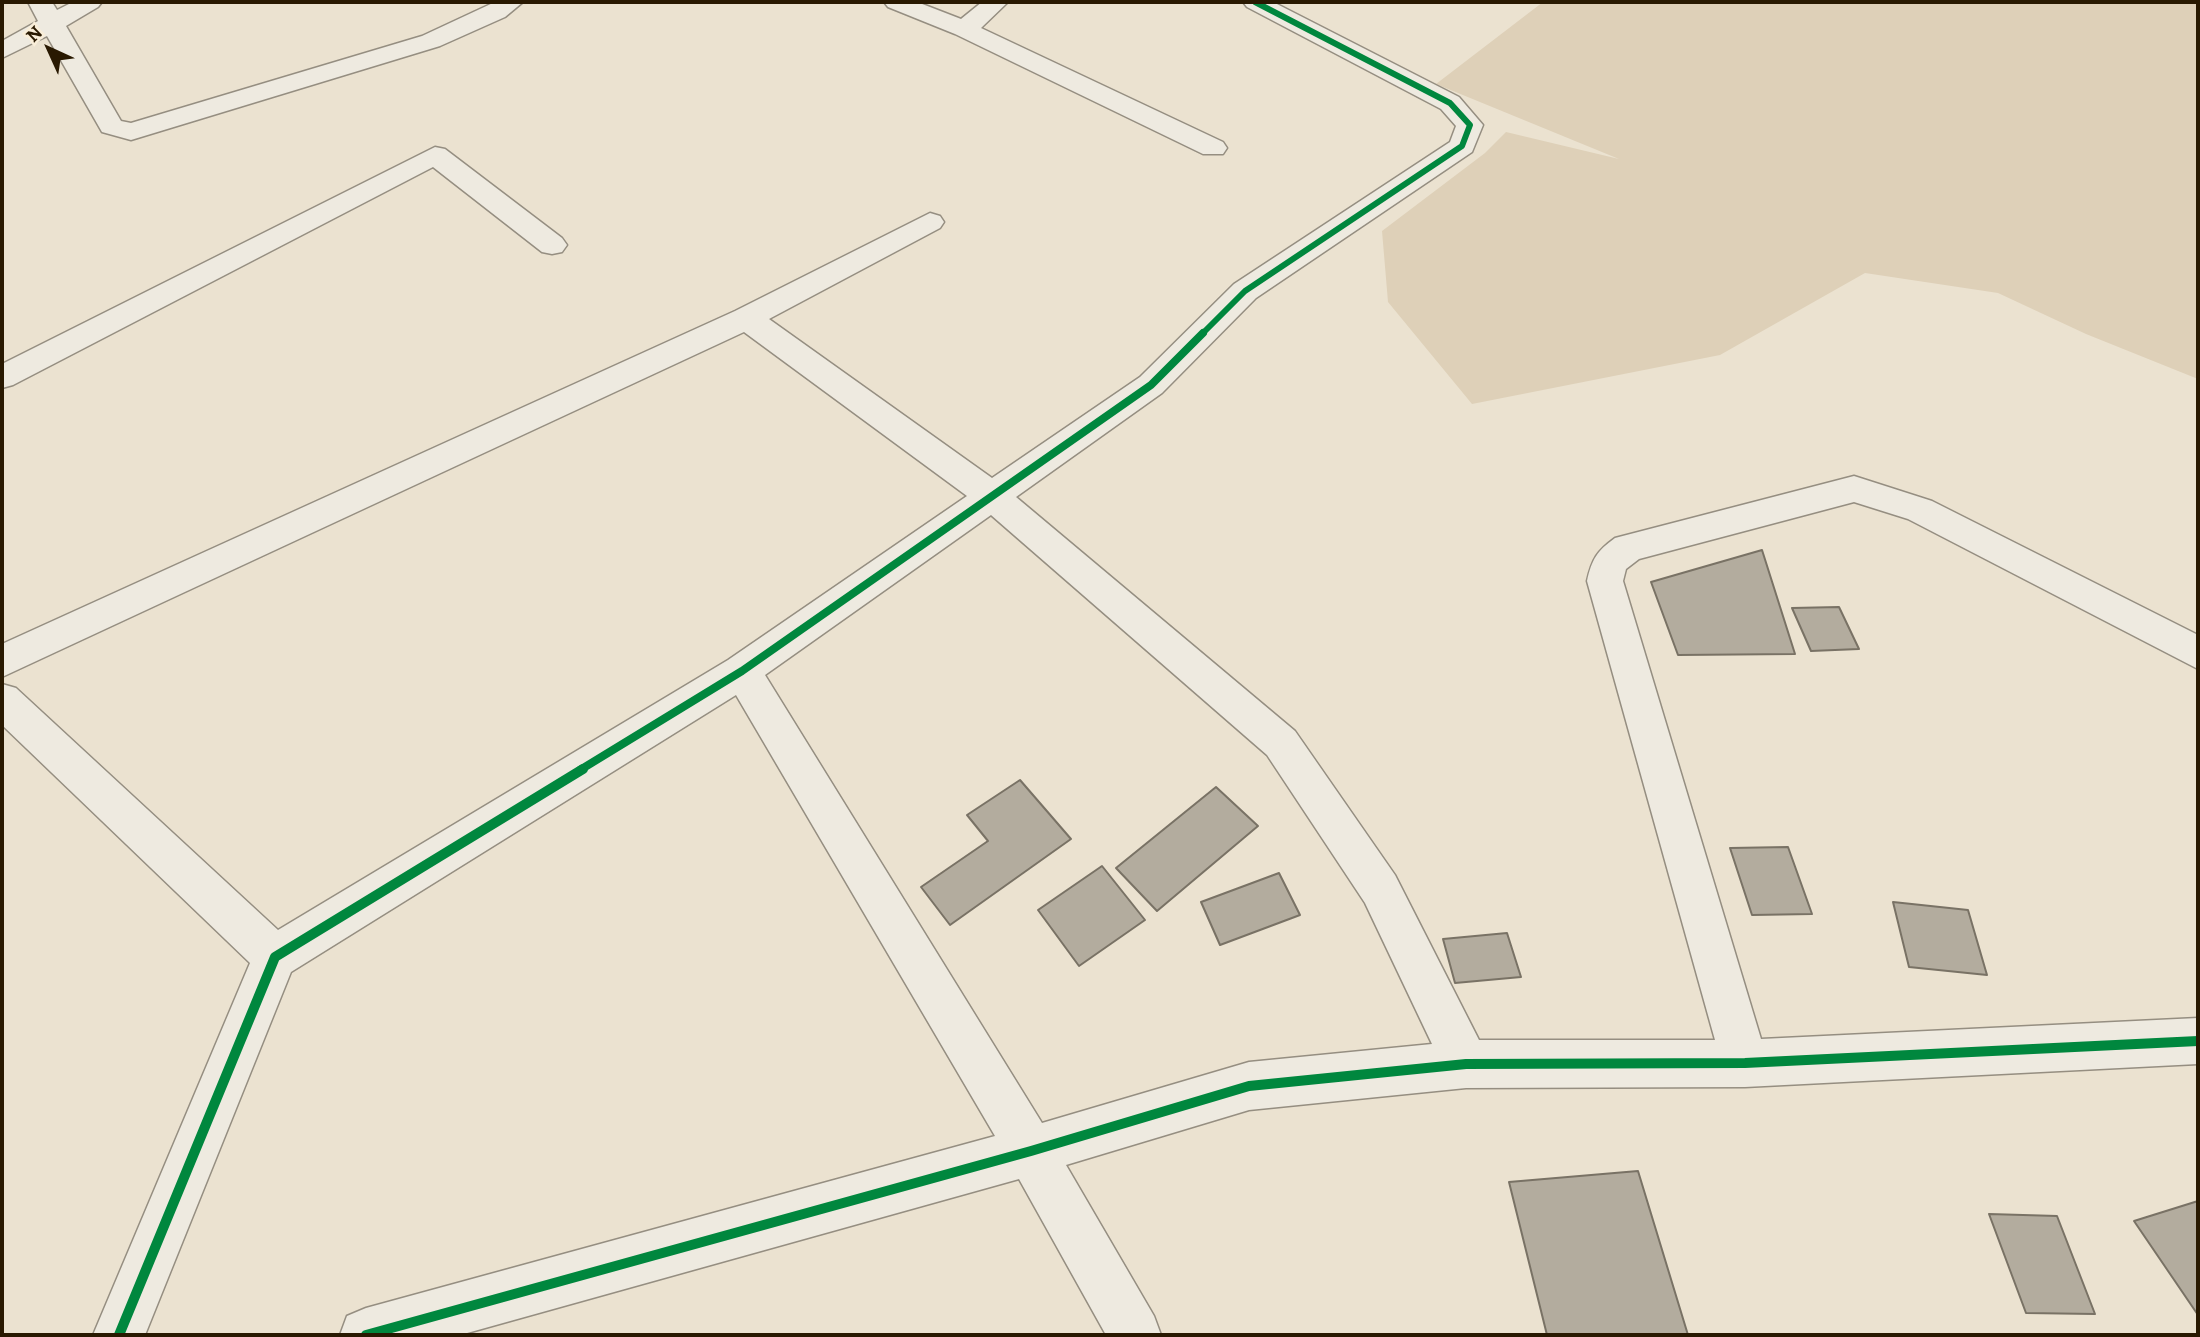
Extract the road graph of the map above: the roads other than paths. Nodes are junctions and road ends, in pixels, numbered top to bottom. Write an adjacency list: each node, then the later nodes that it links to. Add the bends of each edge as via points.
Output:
1 (90, 2): 6 (street)
2 (511, 2): 6 (street, via 431,41 131,132 111,126)
3 (896, 2): 7 (street)
4 (996, 2): 7 (street)
5 (1255, 2): 14 (street, via 1450,103 1470,125 1462,146 1245,291 1151,385)
6 (46, 13): 8 (street)
7 (964, 29): 9 (street)
8 (2, 51)
9 (1213, 148)
10 (930, 222): 12 (street)
11 (552, 245): 13 (street, via 435,155)
12 (746, 318): 14 (street); 16 (street)
13 (2, 377)
14 (993, 497): 17 (street); 22 (street, via 1281,743 1380,889)
15 (2198, 653): 21 (street, via 1920,510 1854,489 1628,548 1609,562 1605,581)
16 (2, 661)
17 (742, 671): 19 (street); 23 (street)
18 (2, 699): 19 (street)
19 (275, 957): 24 (street)
20 (2198, 1041): 21 (street)
21 (1745, 1063): 22 (street)
22 (1466, 1064): 23 (street, via 1249,1086)
23 (1031, 1151): 25 (street); 26 (street)
24 (119, 1335)
25 (366, 1335)
26 (1135, 1335)

